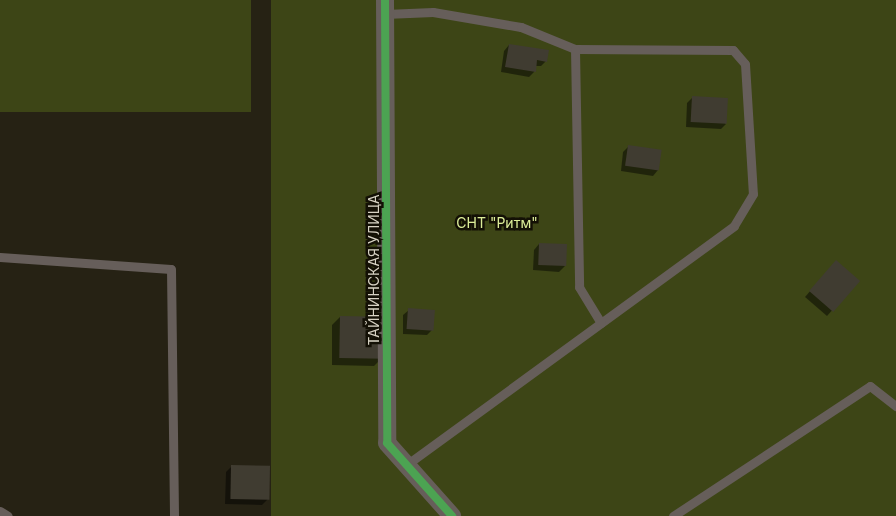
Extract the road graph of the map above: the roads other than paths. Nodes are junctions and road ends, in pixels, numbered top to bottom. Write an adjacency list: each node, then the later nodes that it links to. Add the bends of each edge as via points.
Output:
1 (385, 7): 2 (lane, via 521,27); 6 (street, ТАЙНИНСКАЯ УЛИЦА, via 387,443)
2 (575, 49): 4 (lane, via 579,287); 4 (lane, via 733,50 746,64 753,194 734,226)
3 (0, 257): 9 (lane, via 171,269)
4 (601, 323): 6 (lane)
5 (896, 406): 11 (lane, via 870,386)
6 (406, 465): 10 (street, ТАЙНИНСКАЯ УЛИЦА)
7 (0, 511): 8 (lane)
8 (8, 516)
9 (174, 516)
10 (452, 516)
11 (673, 516)

